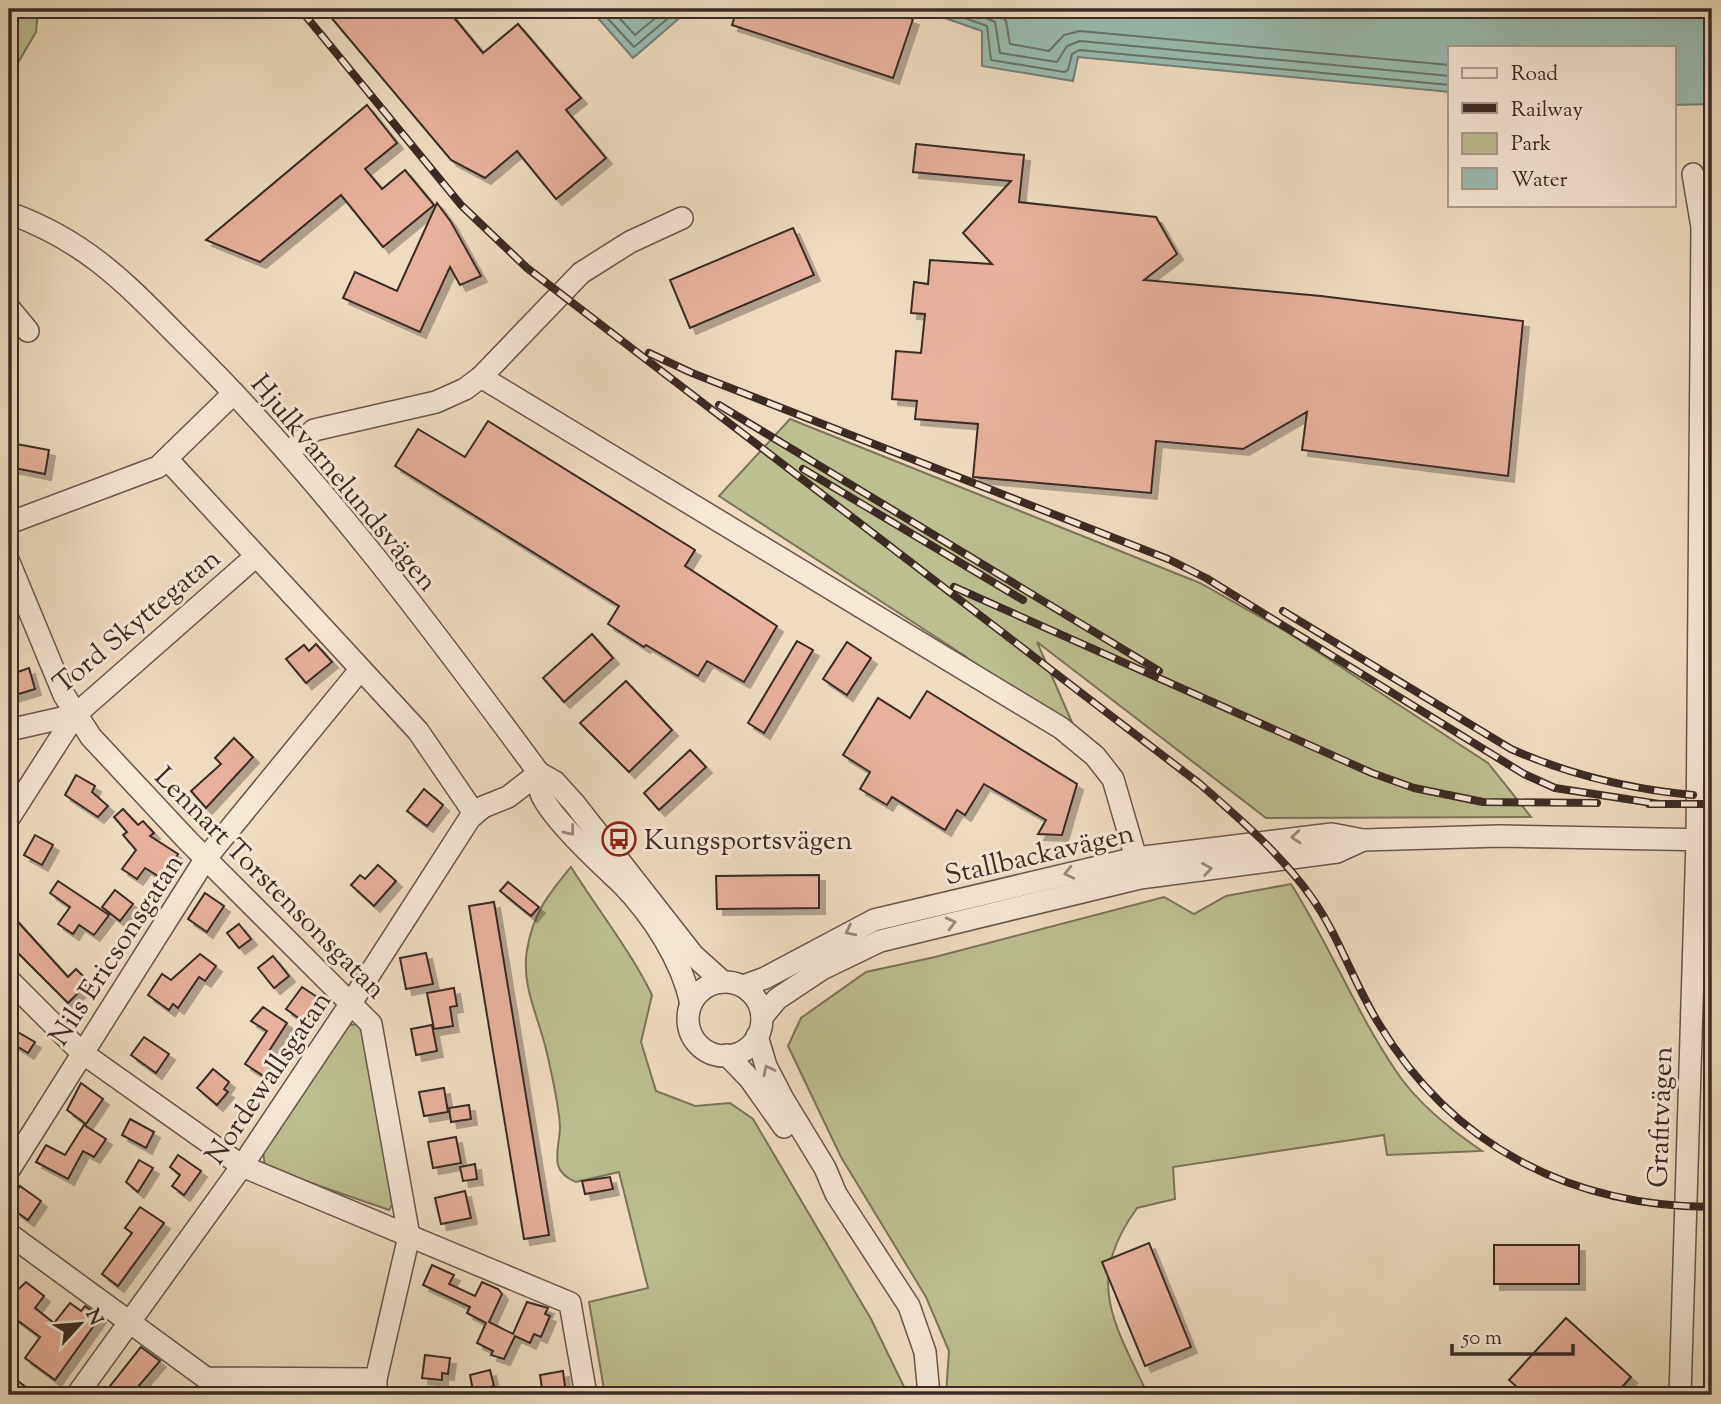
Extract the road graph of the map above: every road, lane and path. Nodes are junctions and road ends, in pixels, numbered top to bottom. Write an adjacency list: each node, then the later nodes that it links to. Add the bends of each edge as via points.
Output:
1 (1693, 174): 20 (street, Grafitvägen, via 1702,227)
2 (9, 213): 7 (street, Hjulkvarnelundsvägen, via 58,233 120,277)
3 (682, 218): 6 (street, via 630,242 581,273)
4 (9, 308): 5 (street)
5 (28, 331)
6 (481, 377): 8 (street, via 436,402 314,430); 22 (street, via 1061,728 1110,773)
7 (234, 393): 8 (street, Hjulkvarnelundsvägen); 9 (street)
8 (290, 451): 16 (street, Hjulkvarnelundsvägen)
9 (167, 459): 10 (street, via 133,479); 11 (street)
10 (9, 523)
11 (255, 557): 13 (street); 14 (street, Tord Skyttegatan)
12 (9, 562): 14 (street, Lennart Torstensonsgatan)
13 (360, 670): 17 (street, via 418,731); 21 (street, Nils Ericsonsgatan)
14 (75, 715): 15 (street, Tord Skyttegatan); 18 (street); 21 (street, Lennart Torstensonsgatan)
15 (9, 730)
16 (539, 773): 17 (street, via 508,797); 24 (street, Hjulkvarnelundsvägen, via 555,782 574,803 694,955); 26 (street, Hjulkvarnelundsvägen, one-way to 26, via 540,792 557,816 657,929 688,988)
17 (474, 813): 25 (street, Nordewallsgatan)
18 (9, 818)
19 (1363, 840): 20 (street, Stallbackavägen, via 1500,836); 22 (street, Stallbackavägen, one-way to 22, via 1332,834); 27 (street, Stallbackavägen, one-way to 19, via 777,999 795,986 880,941 1140,878 1337,852)
20 (1704, 840): 40 (street, Grafitvägen)
21 (206, 858): 25 (street, Lennart Torstensonsgatan); 28 (street, Nils Ericsonsgatan)
22 (1136, 858): 24 (street, Stallbackavägen, one-way to 24, via 874,920 765,978)
23 (9, 980): 28 (street)
24 (733, 984): 26 (street, via 704,988); 27 (street, via 757,1000)
25 (351, 1003): 30 (street, Nordewallsgatan); 34 (street, Lennart Torstensonsgatan, via 371,1024 376,1038)
26 (691, 1004): 29 (street, via 688,1018 694,1039 710,1053)
27 (759, 1026): 29 (street, via 746,1049); 32 (street, one-way to 27, via 766,1066)
28 (81, 1052): 30 (street); 31 (street, Nils Ericsonsgatan)
29 (727, 1055): 32 (street, via 770,1106 816,1177)
30 (242, 1166): 34 (street); 35 (street, Nordewallsgatan)
31 (9, 1170)
32 (836, 1194): 39 (street, via 909,1306 925,1352)
33 (9, 1234): 35 (street)
34 (409, 1236): 36 (street, Lennart Torstensonsgatan); 38 (street, via 570,1303)
35 (130, 1323): 36 (street, via 206,1378); 37 (street, Nordewallsgatan)
36 (376, 1387)
37 (77, 1395)
38 (586, 1395)
39 (929, 1395)
40 (1681, 1395)

